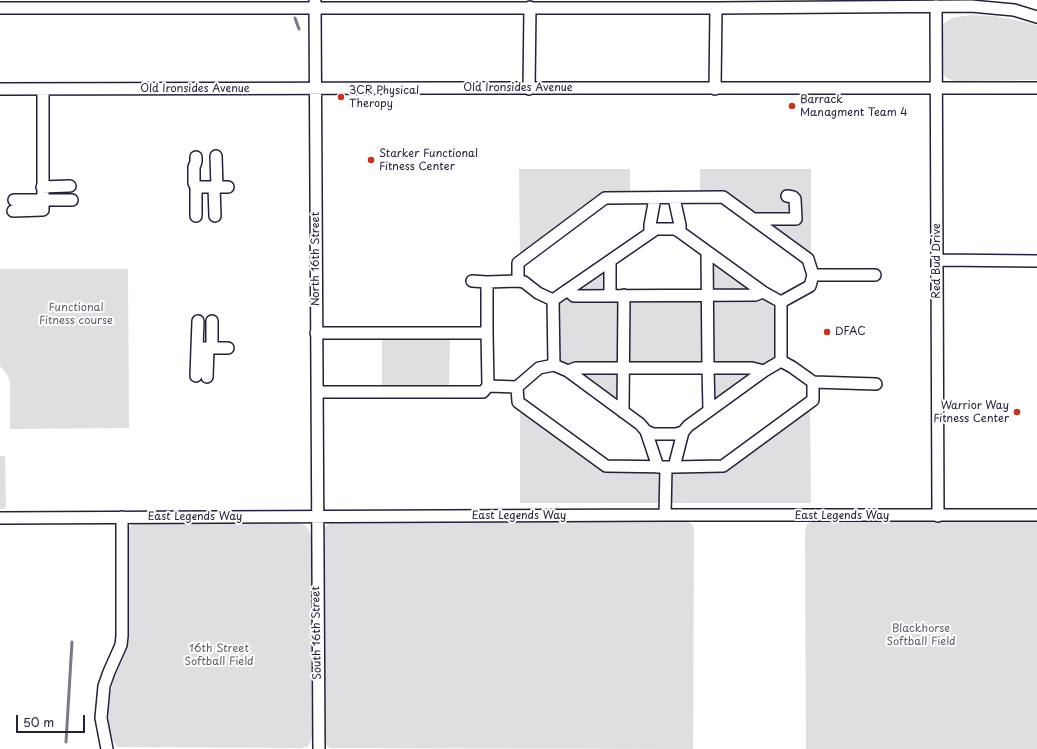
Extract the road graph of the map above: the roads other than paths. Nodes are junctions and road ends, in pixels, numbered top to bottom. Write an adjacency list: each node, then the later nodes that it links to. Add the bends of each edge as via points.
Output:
1 (315, 4): 3 (street); 4 (street); 11 (street, North 16th Street)
2 (936, 6): 5 (street); 6 (street, via 992,7); 13 (street, Red Bud Drive)
3 (530, 7): 5 (street); 7 (street)
4 (0, 8)
5 (716, 8): 12 (street)
6 (1037, 17)
7 (529, 88): 11 (street, Old Ironsides Avenue); 12 (street, Old Ironsides Avenue)
8 (1037, 88): 13 (street, Old Ironsides Avenue)
9 (0, 89): 10 (street, Old Ironsides Avenue)
10 (43, 89): 11 (street, Old Ironsides Avenue); 17 (street)
11 (314, 89): 49 (street, North 16th Street)
12 (715, 89): 13 (street, Old Ironsides Avenue)
13 (935, 89): 32 (street, Red Bud Drive)
14 (216, 156): 19 (street)
15 (196, 157): 18 (street)
16 (70, 186): 17 (street)
17 (42, 187): 23 (street)
18 (196, 187): 19 (street); 26 (street)
19 (220, 187): 27 (street)
20 (787, 196): 28 (street, via 795,200 796,218)
21 (655, 198): 22 (street); 30 (street); 38 (street, via 605,198 518,263)
22 (674, 198): 28 (street, via 723,197); 29 (street)
23 (42, 200): 24 (street); 25 (street, via 42,210)
24 (72, 200)
25 (13, 206)
26 (196, 216)
27 (215, 216)
28 (753, 219): 35 (street, via 808,258)
29 (680, 232): 30 (street, via 675,229 656,229); 31 (street)
30 (650, 233): 34 (street)
31 (708, 252): 41 (street); 44 (street)
32 (937, 260): 33 (street); 71 (street, Red Bud Drive)
33 (1037, 261)
34 (610, 262): 40 (street); 42 (street)
35 (813, 275): 36 (street); 46 (street, via 810,286)
36 (876, 275)
37 (472, 281): 39 (street)
38 (518, 281): 39 (street); 45 (street)
39 (486, 282): 50 (street)
40 (568, 291): 42 (street, via 574,296); 45 (street)
41 (763, 292): 44 (street, via 755,296); 46 (street)
42 (610, 295): 43 (street)
43 (624, 295): 44 (street); 55 (street)
44 (708, 295): 56 (street)
45 (553, 300): 54 (street)
46 (781, 302): 53 (street)
47 (198, 321): 51 (street)
48 (212, 321): 51 (street)
49 (316, 333): 50 (street); 64 (street, North 16th Street)
50 (487, 333): 62 (street)
51 (205, 348): 52 (street); 59 (street)
52 (228, 348)
53 (781, 361): 58 (street); 60 (street)
54 (554, 365): 57 (street); 63 (street, via 539,368)
55 (623, 368): 56 (street); 57 (street, via 576,368); 66 (street)
56 (708, 368): 58 (street, via 752,368); 65 (street)
57 (568, 371): 66 (street)
58 (764, 371): 65 (street)
59 (201, 376)
60 (812, 382): 61 (street); 69 (street, via 813,400 723,466)
61 (876, 384)
62 (488, 386): 63 (street); 64 (street, via 483,392)
63 (517, 387): 69 (street, via 518,402 606,466)
64 (317, 392): 74 (street, North 16th Street)
65 (709, 410): 68 (street)
66 (623, 412): 67 (street)
67 (646, 431): 68 (street, via 653,434); 69 (street)
68 (683, 432): 69 (street)
69 (666, 467): 70 (street)
70 (665, 515): 71 (street, East Legends Way); 74 (street, East Legends Way)
71 (938, 516): 72 (street, East Legends Way)
72 (1037, 516)
73 (122, 517): 74 (street, East Legends Way); 75 (street, East Legends Way); 76 (street, via 122,636 121,645 104,686 102,718)
74 (316, 517): 77 (street, South 16th Street)
75 (0, 518)
76 (107, 749)
77 (318, 749)

